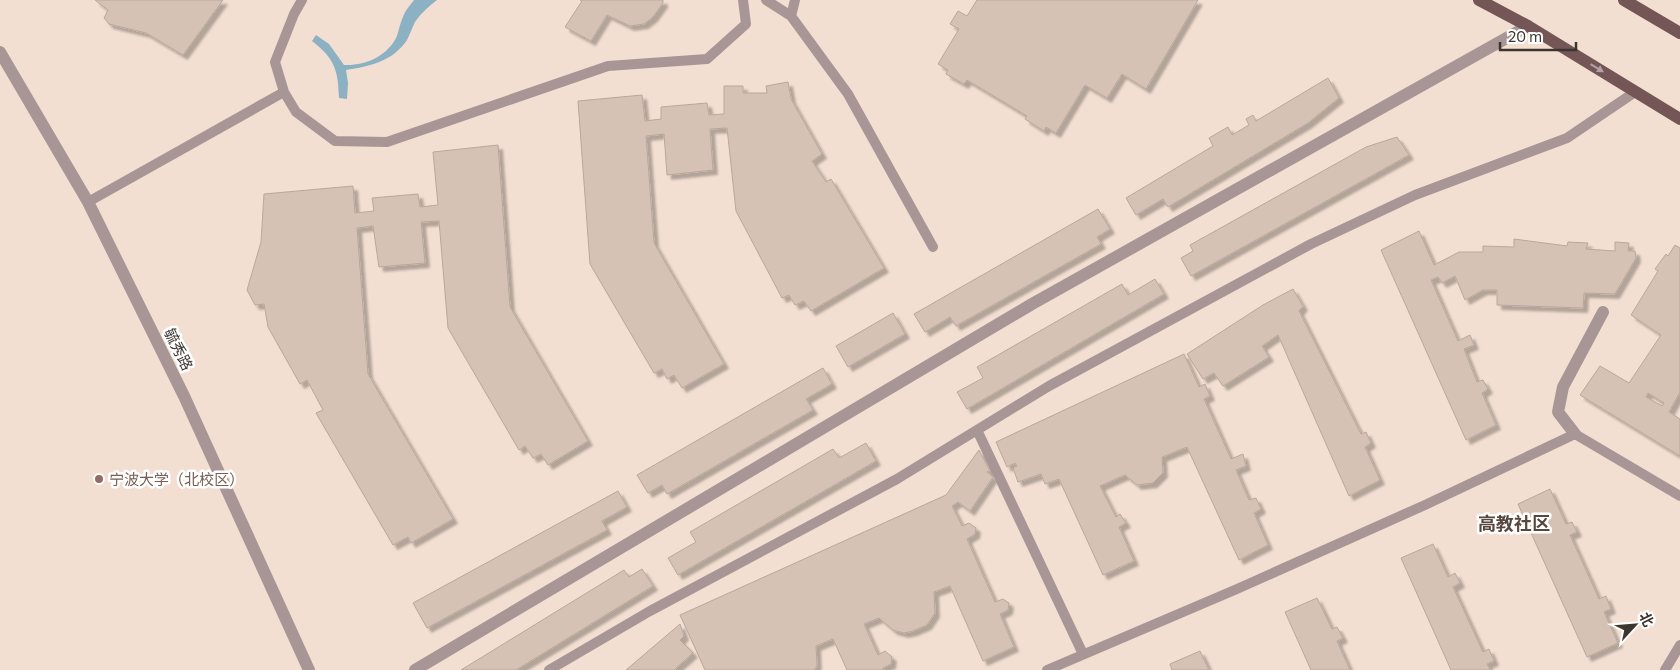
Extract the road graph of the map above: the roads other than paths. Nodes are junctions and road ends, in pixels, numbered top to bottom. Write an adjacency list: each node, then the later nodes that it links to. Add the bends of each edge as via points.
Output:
1 (302, 0): 11 (lane, via 274,62)
2 (743, 0): 11 (lane, via 746,24 706,59 608,66 387,142 335,141 296,112)
3 (766, 0): 7 (lane)
4 (795, 0): 7 (lane)
5 (1479, 0): 8 (main road)
6 (1624, 0): 9 (main road)
7 (791, 16): 15 (lane, via 848,94)
8 (1528, 26): 12 (main road, one-way to 12); 23 (street, via 1032,304)
9 (1680, 33)
10 (0, 52): 14 (street, 毓秀路)
11 (284, 92): 14 (lane)
12 (1636, 92): 13 (main road); 17 (lane, via 1567,138 1415,195 1311,244 1049,386)
13 (1680, 119)
14 (88, 202): 22 (street, 毓秀路, via 184,396)
15 (933, 247)
16 (1603, 312): 18 (street, via 1563,387 1558,412)
17 (977, 430): 21 (lane); 24 (lane, via 897,480 650,611)
18 (1575, 434): 19 (lane); 21 (lane, via 1426,505)
19 (1680, 496)
20 (1680, 644): 26 (lane)
21 (1083, 654): 25 (lane)
22 (309, 670)
23 (415, 670)
24 (549, 670)
25 (1046, 670)
26 (1664, 670)

